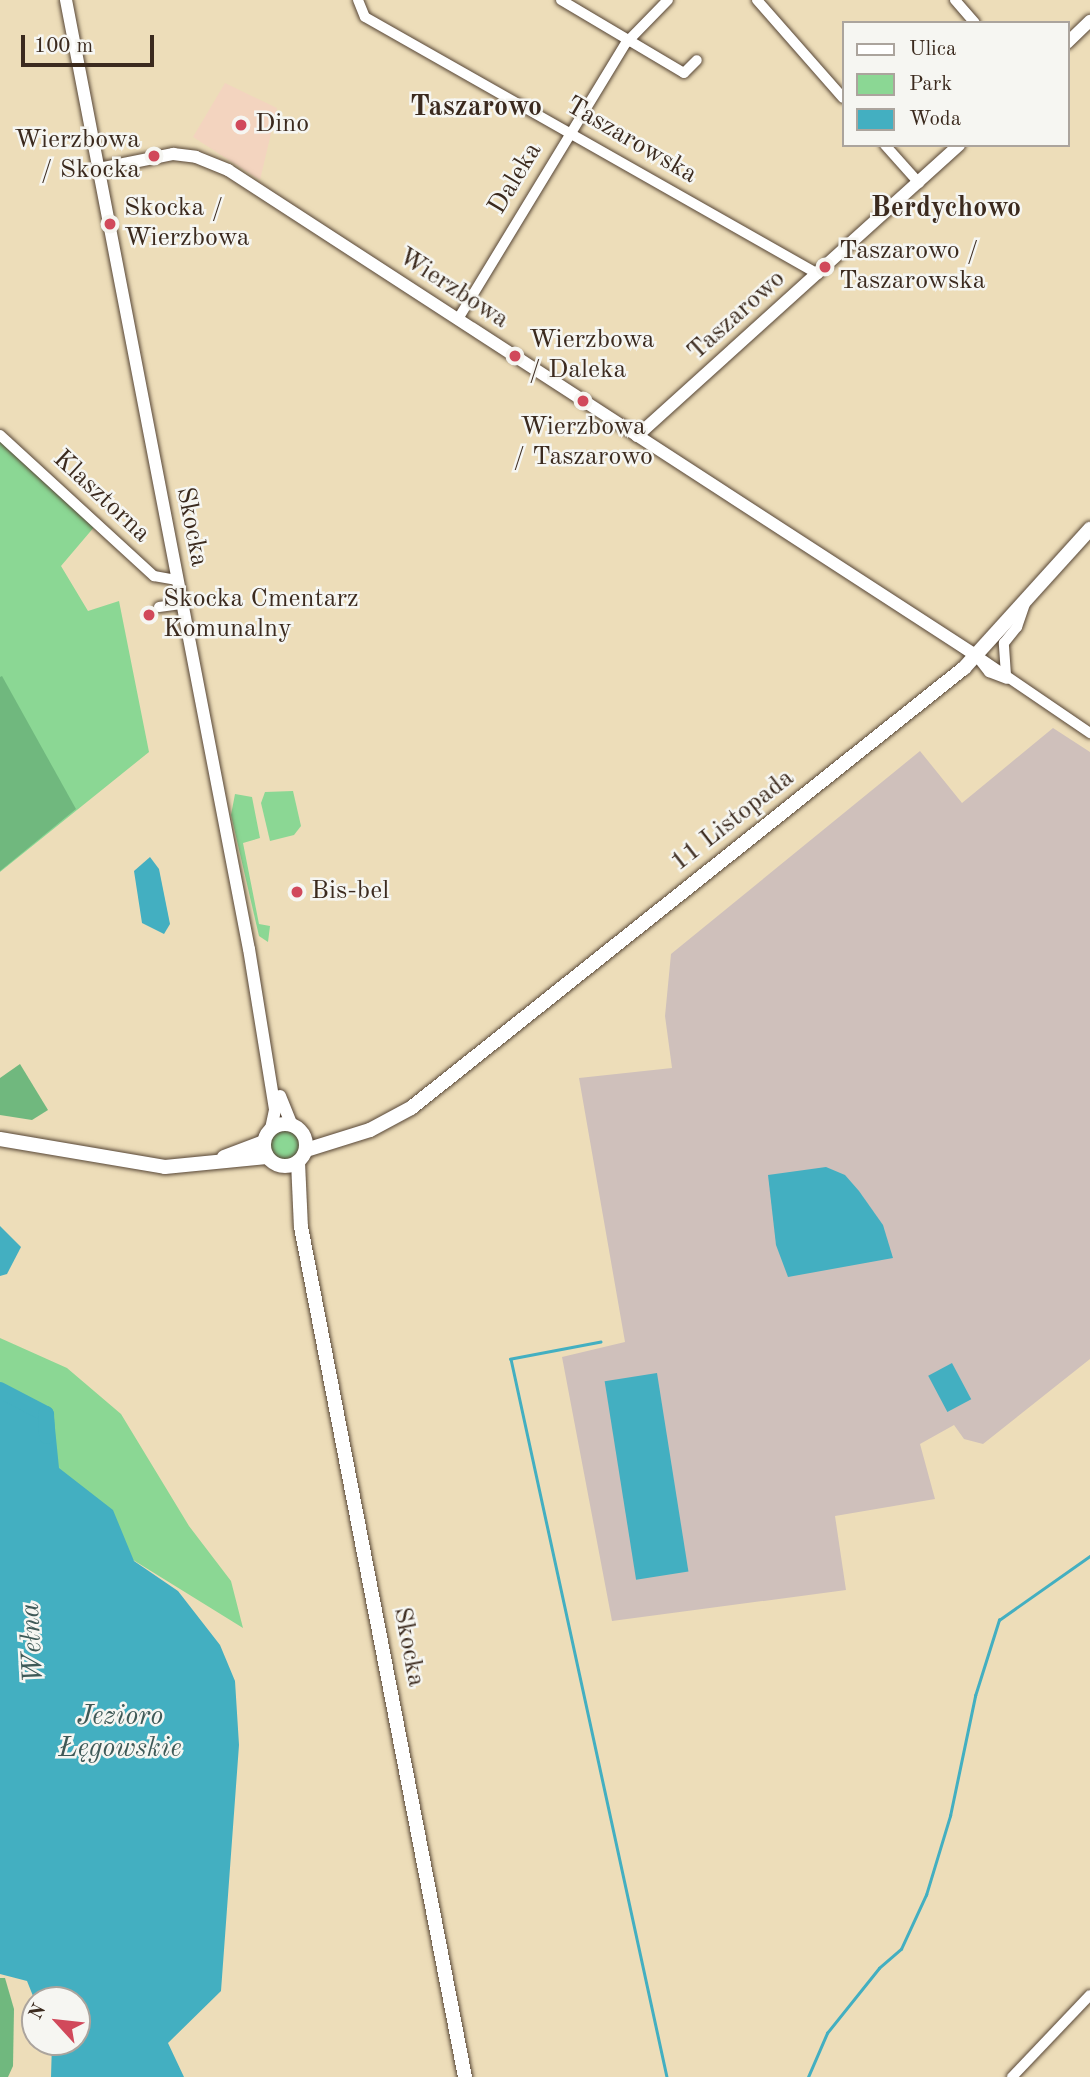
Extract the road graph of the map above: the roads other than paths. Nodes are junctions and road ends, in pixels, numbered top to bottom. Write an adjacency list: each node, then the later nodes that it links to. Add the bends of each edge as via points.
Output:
1 (66, 0): 16 (street, Skocka)
2 (358, 0): 13 (street, Taszarowska, via 365,17)
3 (561, 0): 10 (street)
4 (668, 0): 10 (street, Daleka)
5 (757, 0): 12 (street)
6 (955, 0): 7 (street)
7 (973, 21)
8 (1090, 21): 9 (street)
9 (1069, 41)
10 (626, 43): 11 (street, via 684,73); 13 (street, Daleka)
11 (697, 60)
12 (842, 97)
13 (571, 133): 18 (street, Taszarowska); 19 (street, Daleka)
14 (887, 147): 17 (street)
15 (957, 147): 17 (street, Taszarowo)
16 (99, 169): 19 (street, Wierzbowa, via 173,154 209,161); 23 (street, Skocka)
17 (919, 183): 18 (street, Taszarowo)
18 (818, 274): 21 (street, Taszarowo)
19 (458, 319): 21 (street, Wierzbowa)
20 (0, 435): 23 (street, Klasztorna, via 154,576)
21 (637, 436): 27 (street, Wierzbowa)
22 (1090, 529): 24 (main road, 11 Listopada)
23 (176, 580): 25 (street, Skocka)
24 (1025, 603): 27 (main road, 11 Listopada); 28 (street, via 1017,627 1004,643)
25 (181, 604): 26 (street); 30 (street, Skocka)
26 (159, 607)
27 (977, 656): 28 (street, via 989,672); 31 (main road, 11 Listopada, via 433,1090)
28 (1009, 678): 29 (street)
29 (1090, 733)
30 (269, 1062): 32 (street, Skocka, via 284,1112); 34 (street, Skocka, via 275,1110)
31 (383, 1124): 32 (main road, 11 Listopada, via 318,1134); 35 (main road, 11 Listopada)
32 (297, 1128): 34 (main road, 11 Listopada); 35 (main road, Skocka)
33 (0, 1139): 34 (main road, via 165,1167 213,1162)
34 (270, 1148): 35 (main road, 11 Listopada); 36 (main road, Skocka)
35 (302, 1156): 36 (main road, Skocka)
36 (301, 1227): 38 (main road, Skocka)
37 (1090, 1995): 39 (street)
38 (465, 2077)
39 (1012, 2077)

